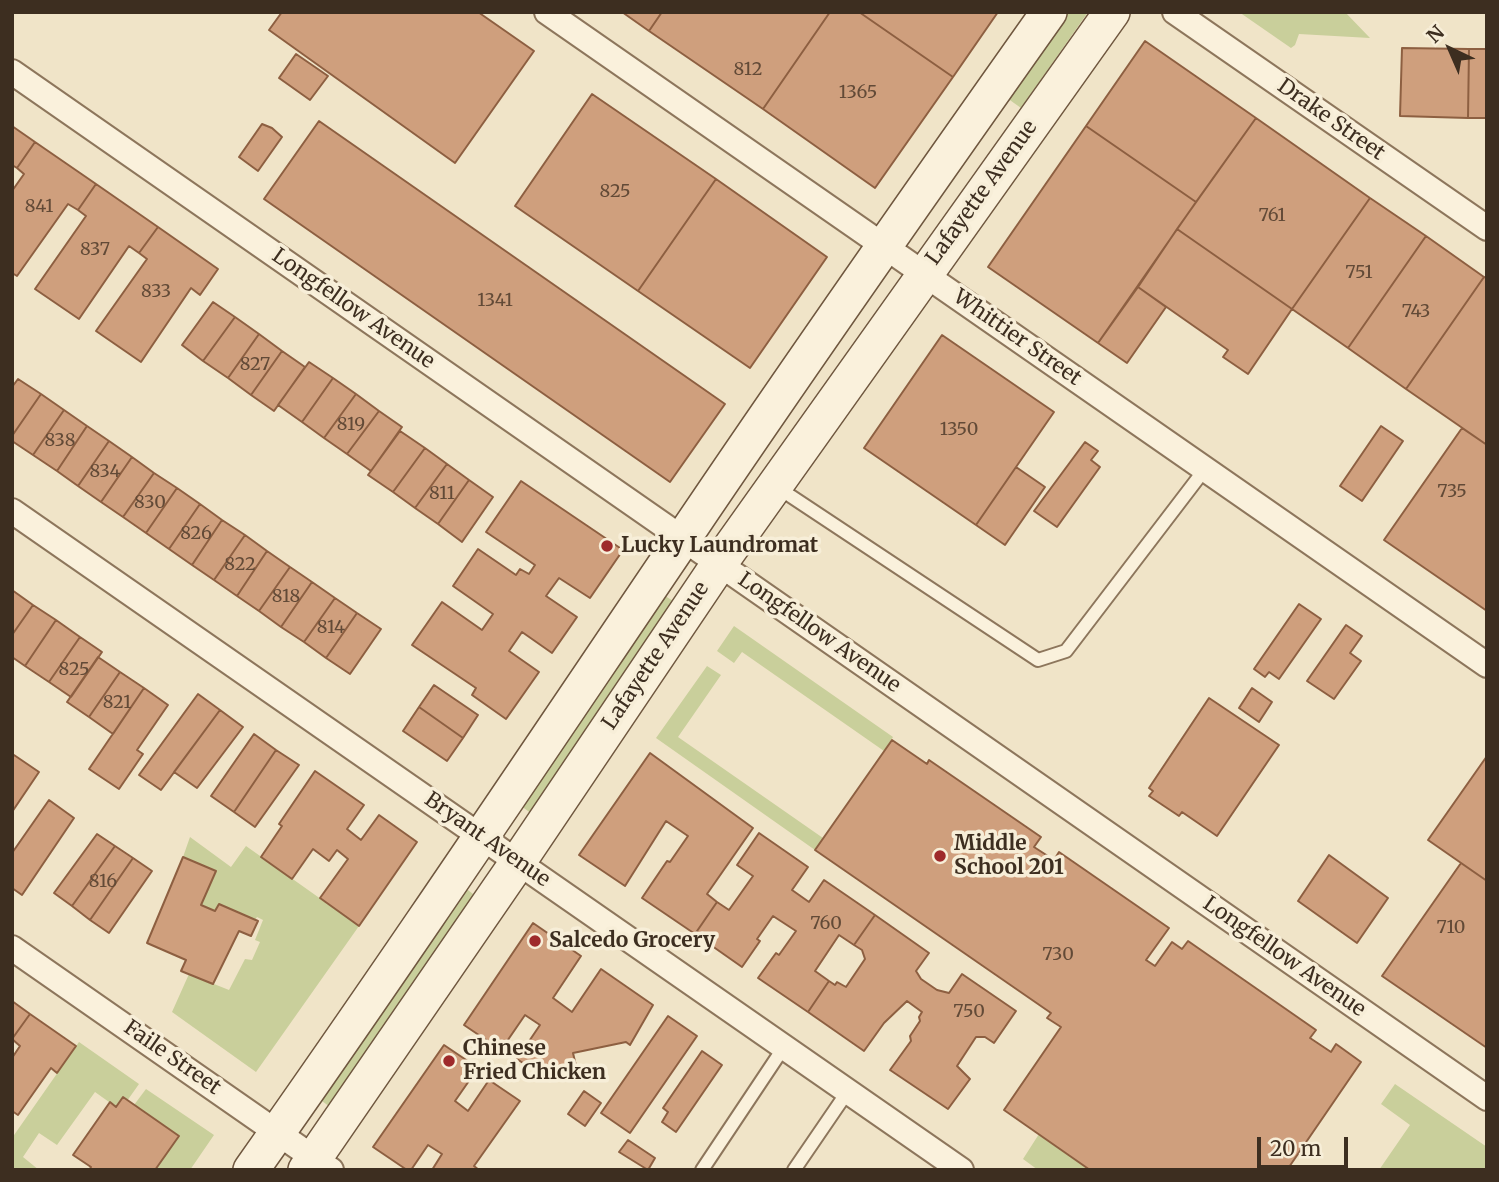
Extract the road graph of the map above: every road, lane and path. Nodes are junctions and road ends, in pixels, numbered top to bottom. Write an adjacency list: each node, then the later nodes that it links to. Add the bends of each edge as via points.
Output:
1 (547, 12): 7 (street, Whittier Street)
2 (1049, 12): 7 (street, Lafayette Avenue)
3 (1112, 12): 8 (street, Lafayette Avenue)
4 (1175, 12): 6 (street, Drake Street)
5 (12, 72): 12 (street, Longfellow Avenue)
6 (1487, 228)
7 (884, 246): 8 (street, Whittier Street); 12 (street, Lafayette Avenue)
8 (924, 273): 9 (street, Whittier Street); 10 (street, Lafayette Avenue)
9 (1205, 468): 10 (lane, via 1066,651 1038,660); 14 (street, Whittier Street)
10 (774, 485): 13 (street, Lafayette Avenue)
11 (12, 511): 15 (street, Bryant Avenue)
12 (682, 538): 13 (street, Longfellow Avenue); 15 (street, Lafayette Avenue)
13 (719, 564): 16 (street, Lafayette Avenue); 20 (street, Longfellow Avenue)
14 (1487, 665)
15 (482, 837): 16 (street, Bryant Avenue); 21 (street, Lafayette Avenue)
16 (518, 862): 18 (street, Bryant Avenue); 22 (street, Lafayette Avenue)
17 (12, 948): 21 (street, Faile Street)
18 (784, 1047): 19 (street, Bryant Avenue); 24 (lane)
19 (848, 1091): 25 (lane); 26 (street, Bryant Avenue)
20 (1487, 1098)
21 (278, 1132): 22 (street, Faile Street); 23 (street, Lafayette Avenue)
22 (317, 1166)
23 (251, 1170)
24 (702, 1170)
25 (794, 1170)
26 (961, 1170)

